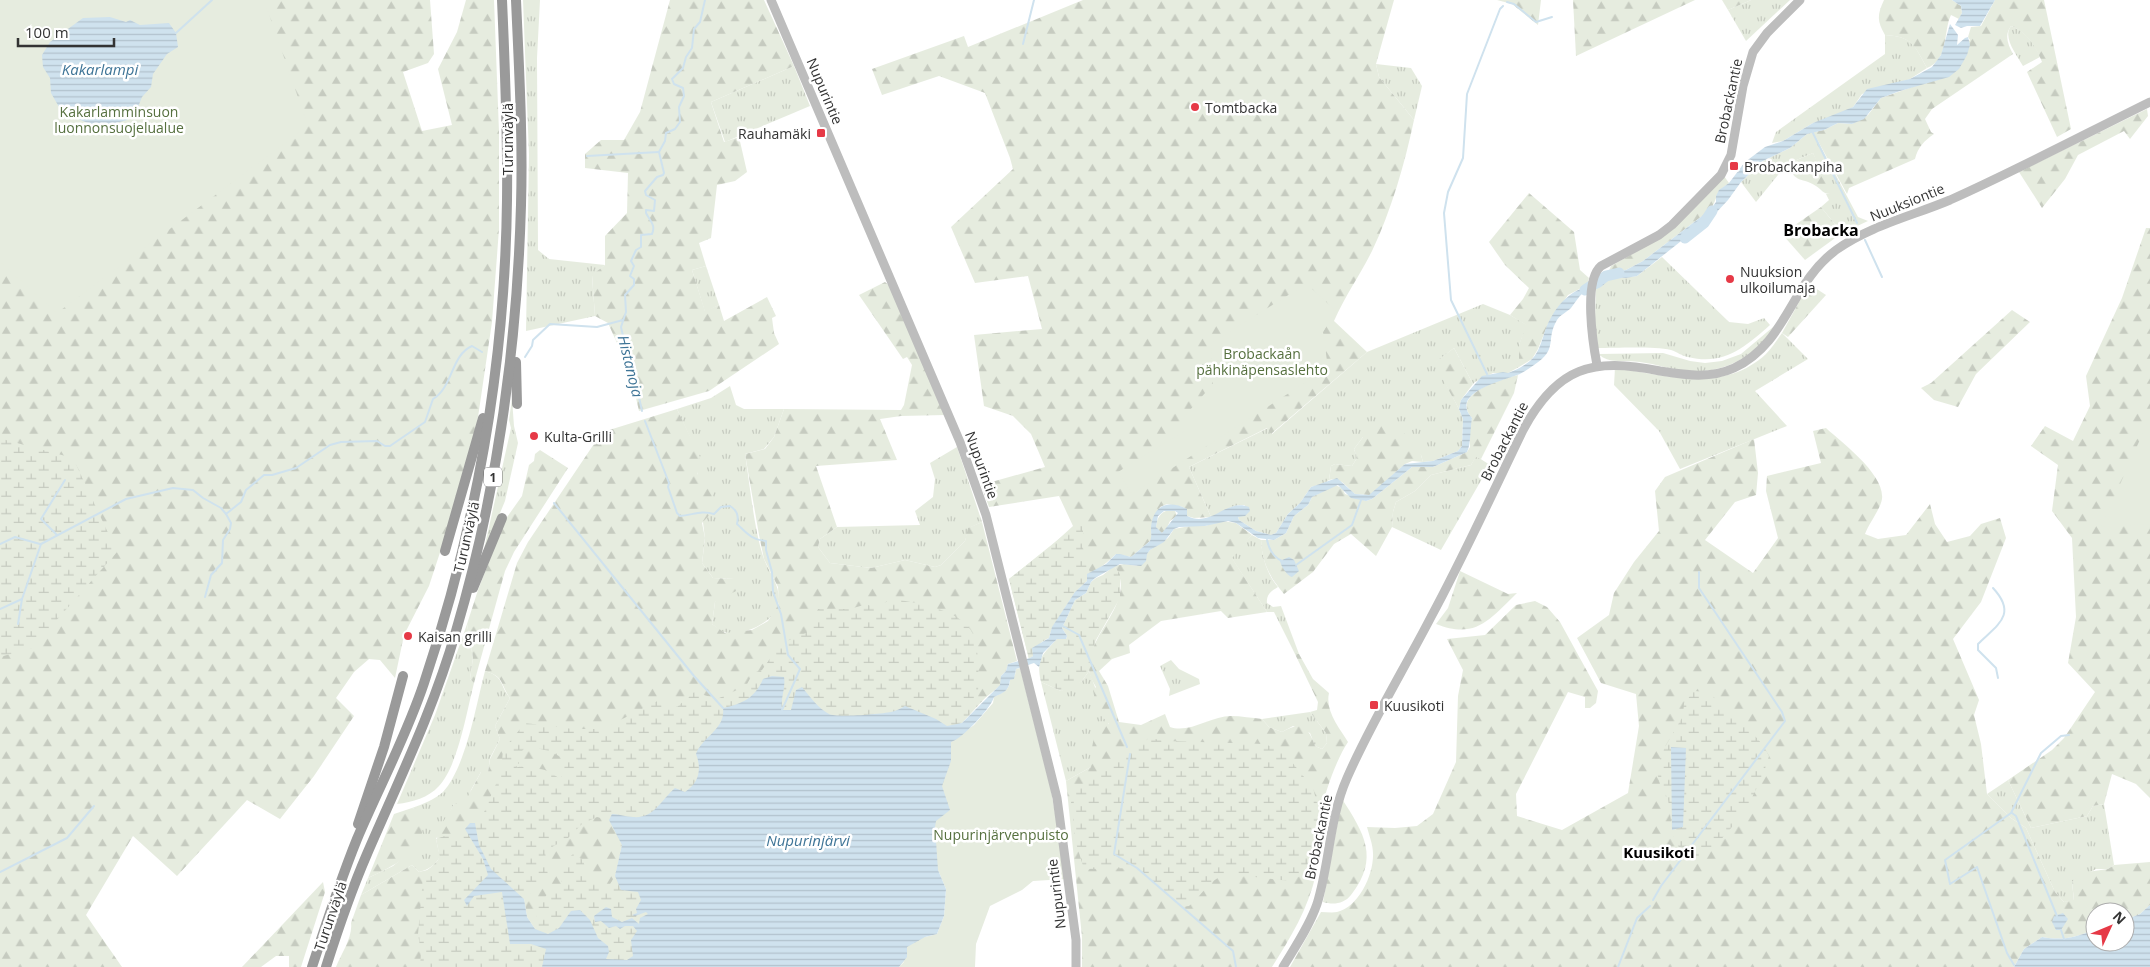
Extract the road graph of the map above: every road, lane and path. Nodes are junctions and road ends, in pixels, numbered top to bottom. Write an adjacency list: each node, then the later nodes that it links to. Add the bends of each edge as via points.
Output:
1 (502, 0): 8 (highway, Turunväylä / 1, via 507,202)
2 (516, 0): 6 (highway, Turunväylä / 1, via 521,204)
3 (771, 0): 17 (street, Nupurintie, via 960,442 986,515 1057,798 1076,940)
4 (1800, 0): 7 (street, Brobackantie, via 1766,33 1753,52 1743,86 1731,155 1721,175 1672,225 1602,266 1595,274 1590,320)
5 (2150, 102): 7 (street, Nuuksiontie, via 1964,193 1847,243 1811,274 1770,340 1754,356 1734,368 1716,374 1691,376 1635,365)
6 (515, 321): 9 (highway); 12 (highway, Turunväylä / 1, via 496,465)
7 (1597, 365): 18 (street, Brobackantie, via 1570,376 1545,395 1523,430 1443,594 1347,778 1333,818 1317,904)
8 (494, 374): 11 (highway); 14 (highway, Turunväylä / 1, via 475,497 438,640 406,732)
9 (517, 404)
10 (502, 518): 12 (highway)
11 (445, 551)
12 (456, 631): 16 (highway, Turunväylä / 1, via 437,690 398,787 366,855)
13 (403, 676): 14 (highway, via 381,755)
14 (334, 896): 15 (highway, Turunväylä / 1)
15 (312, 967)
16 (326, 967)
17 (1076, 967)
18 (1283, 967)

